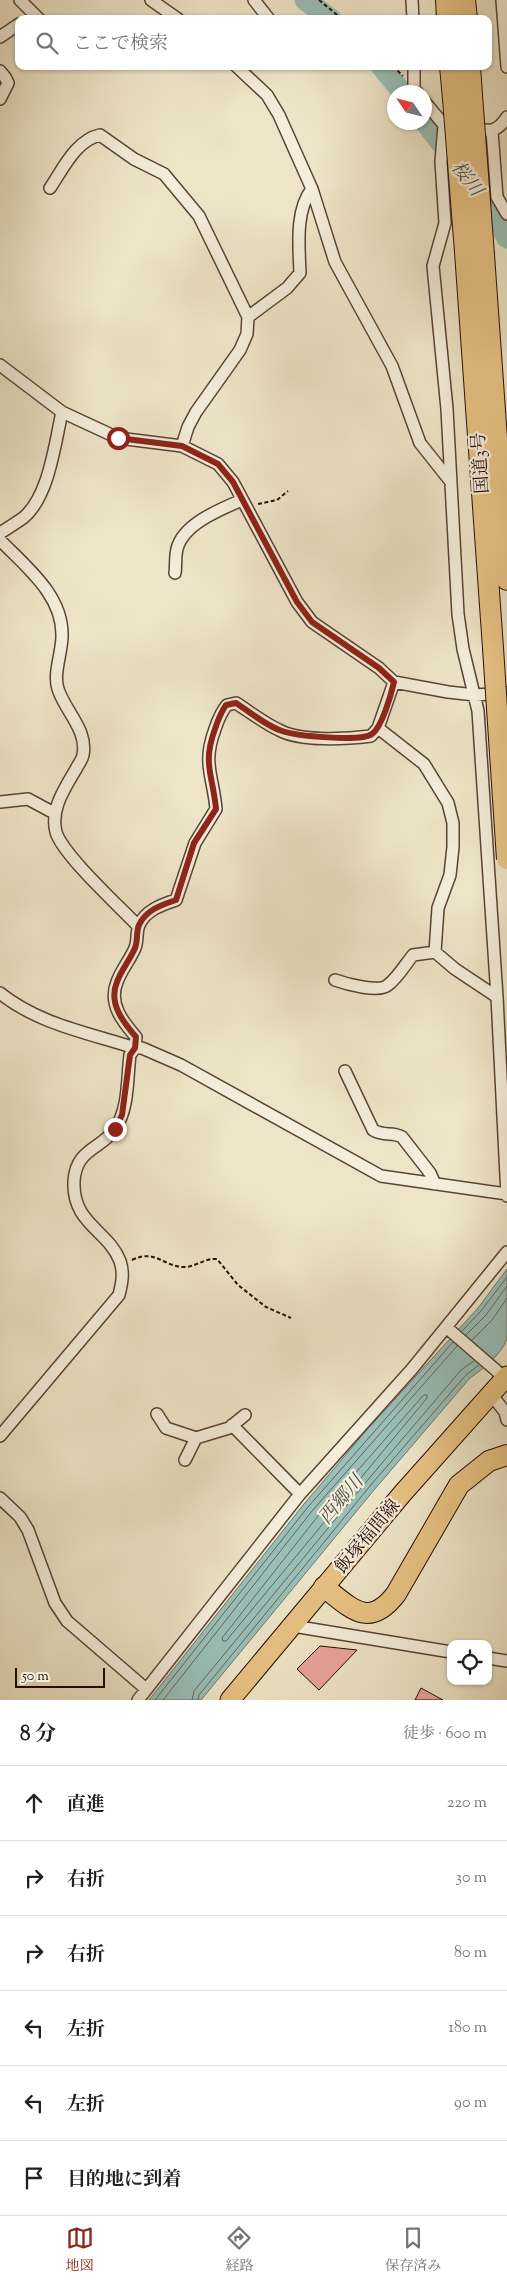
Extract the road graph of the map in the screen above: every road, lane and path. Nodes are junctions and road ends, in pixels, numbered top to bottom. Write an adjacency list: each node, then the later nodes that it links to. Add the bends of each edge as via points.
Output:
1 (20, 0): 9 (street)
2 (151, 0): 10 (street)
3 (254, 0): 11 (street)
4 (319, 0): 12 (path)
5 (412, 0): 13 (street)
6 (446, 0): 14 (highway)
7 (465, 0): 15 (highway)
8 (502, 0): 18 (street)
9 (31, 15)
10 (172, 15)
11 (266, 15)
12 (337, 15)
13 (412, 15)
14 (447, 15)
15 (466, 15)
16 (15, 27): 17 (street)
17 (0, 38)
18 (507, 67)
19 (240, 70): 32 (street, via 267,96 280,115)
20 (414, 70): 24 (street)
21 (452, 70): 25 (highway, 国道3号)
22 (469, 70): 25 (highway, 国道3号)
23 (0, 71): 26 (street, via 8,83)
24 (414, 85)
25 (462, 97): 34 (highway, 国道3号, bridge)
26 (0, 99)
27 (432, 111): 29 (street)
28 (507, 117): 30 (street)
29 (444, 125): 30 (street); 39 (street, via 441,162 445,223 433,266)
30 (492, 131): 33 (street, via 497,197)
31 (50, 188): 35 (street, via 77,149 90,137 100,135 134,159 155,168 164,174 199,216)
32 (312, 189): 35 (street, via 302,208 300,273 287,288); 39 (street, via 334,262 392,366 420,443)
33 (507, 214)
34 (474, 254): 45 (highway, 国道3号); 52 (highway, 国道3号, bridge)
35 (248, 317): 38 (street, via 247,334 240,350 196,412)
36 (0, 365): 37 (street)
37 (62, 412): 38 (street, via 118,438); 42 (street, via 40,496 25,517)
38 (182, 446): 41 (street, via 218,464)
39 (451, 482): 48 (street, via 458,614)
40 (288, 491): 41 (path, via 268,503)
41 (243, 501): 44 (street, via 204,518 185,536 177,548); 46 (street, via 297,602 312,622)
42 (0, 532)
43 (0, 540): 51 (street, via 46,588 56,606 63,634 58,688 82,735 83,756)
44 (175, 573)
45 (507, 580)
46 (394, 682): 48 (street); 49 (street)
47 (507, 693): 48 (street)
48 (475, 696): 57 (street)
49 (378, 728): 53 (street, via 371,736 357,738 306,737 280,731 236,703 226,705 208,753 216,809 194,843 176,900 146,914); 54 (street, via 424,764 448,803 453,822 450,875 438,908)
50 (0, 802): 51 (street, via 28,799)
51 (54, 813): 53 (street, via 56,833 65,850)
52 (507, 859)
53 (138, 926): 58 (street, via 136,947 116,984 115,999 120,1018 136,1037)
54 (435, 952): 55 (street, via 413,955 387,986 380,988); 57 (street, via 455,970)
55 (335, 980)
56 (0, 993): 58 (street, via 16,1006 43,1019)
57 (497, 997): 61 (street)
58 (135, 1048): 60 (street, via 182,1065 380,1176); 63 (street, via 130,1055 122,1115 108,1137 85,1154 77,1167 74,1182 82,1216 110,1246)
59 (345, 1072): 60 (street, via 373,1130 382,1135 402,1137)
60 (435, 1184): 61 (street)
61 (507, 1195)
62 (507, 1252): 65 (street)
63 (121, 1266): 64 (path, via 142,1255 184,1267 217,1258 238,1285 266,1307); 72 (street, via 123,1278 119,1295)
64 (291, 1318)
65 (446, 1327): 66 (street); 78 (street)
66 (506, 1377): 67 (main road, 飯塚福間線)
67 (491, 1394): 70 (street); 80 (main road, 飯塚福間線)
68 (157, 1414): 73 (street, via 166,1428)
69 (245, 1414): 71 (street)
70 (507, 1420)
71 (232, 1425): 73 (street); 78 (street)
72 (0, 1436)
73 (196, 1438): 75 (street)
74 (507, 1455): 77 (highway, via 489,1461)
75 (186, 1460)
76 (507, 1463): 77 (highway)
77 (471, 1475): 80 (highway, via 459,1485 386,1608 372,1614 360,1612)
78 (300, 1494): 85 (street)
79 (0, 1498): 85 (street, via 20,1517 28,1530 55,1603 68,1621)
80 (324, 1587): 81 (main road, 飯塚福間線)
81 (293, 1626): 82 (street); 87 (main road, 飯塚福間線)
82 (447, 1651)
83 (492, 1659): 84 (street)
84 (507, 1661)
85 (146, 1689): 86 (street)
86 (138, 1700)
87 (230, 1700)

